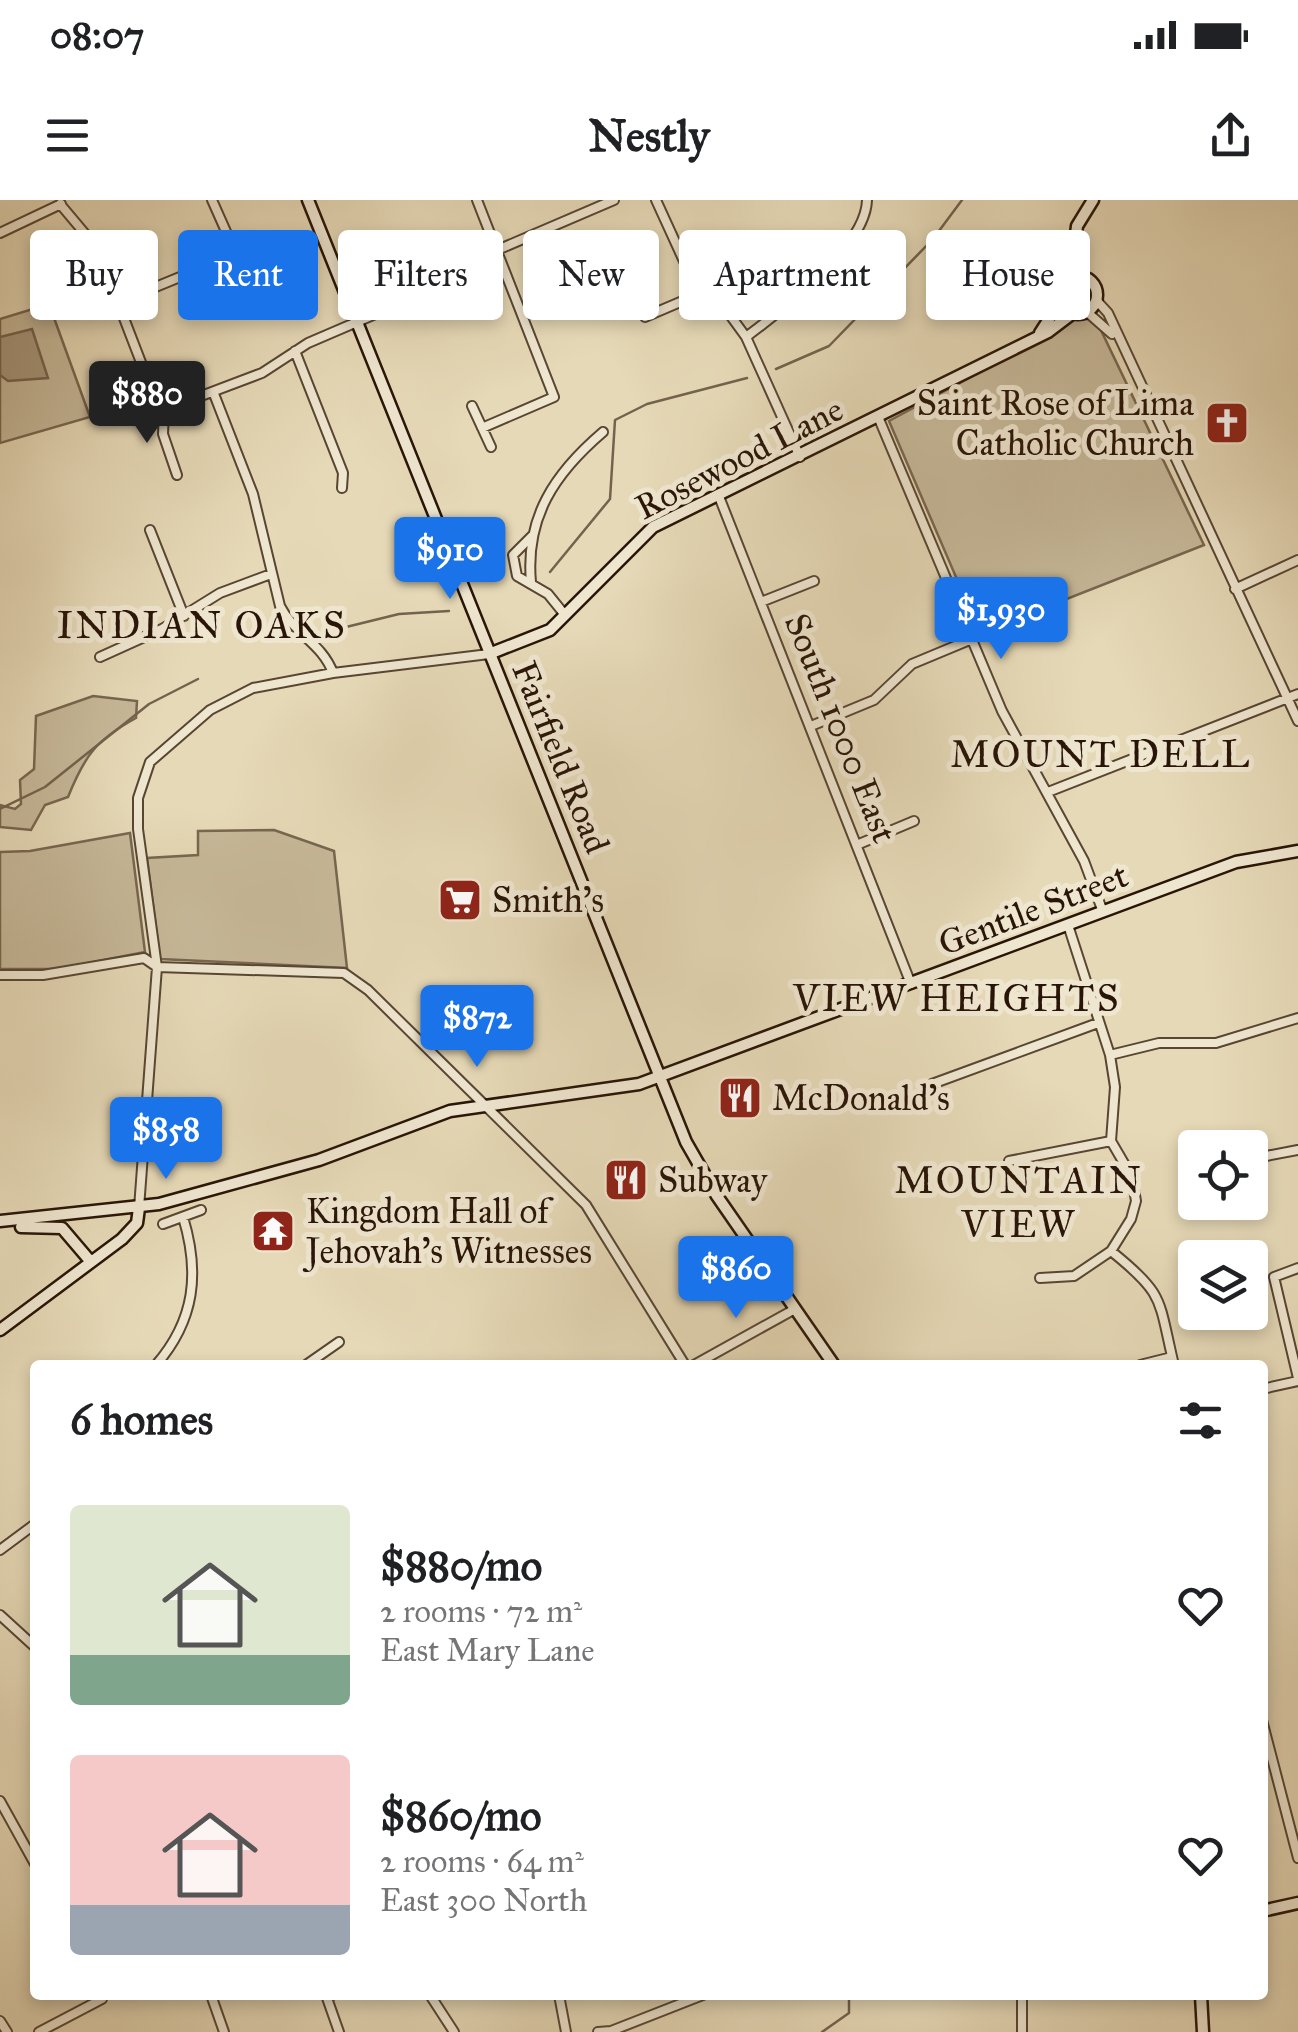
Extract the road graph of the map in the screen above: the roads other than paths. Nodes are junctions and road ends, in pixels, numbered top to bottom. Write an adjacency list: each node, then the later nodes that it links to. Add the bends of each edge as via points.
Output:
1 (212, 200): 17 (street, via 236,254)
2 (308, 200): 26 (street, Fairfield Road)
3 (477, 200): 10 (street)
4 (614, 200): 13 (street)
5 (656, 200): 14 (street)
6 (867, 200): 27 (street, via 858,232 840,254)
7 (1093, 200): 11 (street)
8 (62, 202): 9 (street); 12 (street)
9 (83, 230)
10 (489, 230)
11 (1076, 230)
12 (0, 233)
13 (503, 247)
14 (679, 249)
15 (503, 265): 35 (street, via 554,397)
16 (1090, 284): 18 (street)
17 (158, 286)
18 (1096, 302): 19 (street); 29 (street, via 1108,313)
19 (1090, 309)
20 (1090, 314): 29 (street)
21 (126, 320): 33 (street)
22 (363, 320): 26 (street)
23 (733, 320): 27 (street)
24 (1050, 320): 28 (street, Rosewood Lane)
25 (1063, 320): 28 (street, Rosewood Lane)
26 (358, 322): 30 (street); 53 (street, Fairfield Road)
27 (746, 338): 38 (street)
28 (1036, 338): 34 (street, Rosewood Lane)
29 (1118, 342): 48 (street)
30 (296, 351): 31 (street); 40 (street, via 344,474)
31 (214, 394): 33 (street); 45 (street, via 253,494)
32 (472, 406): 35 (street)
33 (164, 410): 39 (street, via 163,434)
34 (878, 419): 38 (street, Rosewood Lane); 52 (street)
35 (482, 428): 37 (street)
36 (603, 432): 43 (street, via 560,475 539,506)
37 (491, 448)
38 (800, 457): 41 (street, Rosewood Lane)
39 (177, 474)
40 (342, 488)
41 (718, 494): 49 (street, South 1000 East); 50 (street, Rosewood Lane, via 638,538)
42 (150, 530): 51 (street)
43 (532, 536): 47 (street); 47 (street, via 513,555 517,576)
44 (1298, 560): 48 (street)
45 (270, 574): 51 (street); 55 (street, via 288,624 316,644)
46 (814, 580): 49 (street)
47 (531, 582): 50 (street)
48 (1235, 589): 57 (street)
49 (761, 602): 59 (street, South 1000 East)
50 (565, 614): 53 (street, Rosewood Lane, via 550,630)
51 (184, 616): 54 (street)
52 (972, 640): 59 (street, via 912,664 874,700); 60 (street, via 1002,712)
53 (489, 654): 55 (street); 72 (street, Fairfield Road)
54 (100, 656)
55 (333, 672): 66 (street, via 230,698 150,762 138,798 138,829)
56 (1298, 694): 57 (street)
57 (1286, 698): 58 (street); 60 (street)
58 (1298, 721)
59 (812, 726): 62 (street, South 1000 East)
60 (1048, 792): 64 (street)
61 (914, 821): 62 (street)
62 (859, 844): 68 (street, South 1000 East)
63 (1298, 851): 64 (street, Gentile Street, via 1244,860)
64 (1103, 912): 65 (street, Gentile Street)
65 (1068, 925): 68 (street, Gentile Street); 70 (street)
66 (157, 967): 67 (street, via 144,958 42,975); 74 (street, via 344,973); 79 (street)
67 (0, 974)
68 (911, 984): 72 (street, Gentile Street)
69 (1298, 1018): 71 (street, via 1216,1043 1160,1043)
70 (1098, 1022): 71 (street); 73 (street)
71 (1110, 1055): 75 (street)
72 (659, 1078): 74 (street, Gentile Street, via 600,1093); 88 (street, Fairfield Road, via 708,1183)
73 (932, 1084)
74 (484, 1103): 79 (street, Gentile Street, via 272,1174); 93 (street, via 586,1205)
75 (1111, 1141): 78 (street); 84 (street, via 1132,1178 1136,1202)
76 (1298, 1150): 77 (street)
77 (1268, 1156)
78 (1009, 1161)
79 (139, 1208): 82 (street, Gentile Street); 85 (street, via 132,1230)
80 (201, 1210): 81 (street)
81 (183, 1217): 83 (street); 91 (street, via 195,1276 182,1327)
82 (0, 1223): 85 (street, via 62,1228)
83 (163, 1224)
84 (1110, 1251): 87 (street, via 1074,1276); 96 (street, via 1158,1295)
85 (91, 1262): 89 (street)
86 (1298, 1268): 97 (street, via 1274,1277)
87 (1040, 1278)
88 (795, 1309): 94 (street); 95 (street, Fairfield Road)
89 (0, 1330)
90 (339, 1342): 92 (street)
91 (159, 1360)
92 (313, 1360)
93 (681, 1360)
94 (703, 1360)
95 (831, 1360)
96 (1173, 1360)
97 (1298, 1380): 98 (street)
98 (1268, 1387)
99 (30, 1528): 100 (street)
100 (0, 1550)
101 (0, 1615): 102 (street)
102 (30, 1643)
103 (1268, 1743): 106 (street)
104 (0, 1801): 105 (street)
105 (30, 1855)
106 (1298, 1858)
107 (1298, 1903): 108 (street)
108 (1268, 1910)
109 (96, 2000): 121 (street)
110 (214, 2000): 122 (street)
111 (331, 2000): 123 (street)
112 (433, 2000): 124 (street)
113 (561, 2000): 125 (street)
114 (673, 2000): 118 (street)
115 (692, 2000): 118 (street)
116 (1022, 2000): 127 (street)
117 (1201, 2000): 128 (street)
118 (675, 2008): 126 (street)
119 (0, 2021): 120 (street)
120 (6, 2032)
121 (40, 2032)
122 (224, 2032)
123 (339, 2032)
124 (454, 2032)
125 (566, 2032)
126 (598, 2032)
127 (1022, 2032)
128 (1202, 2032)

